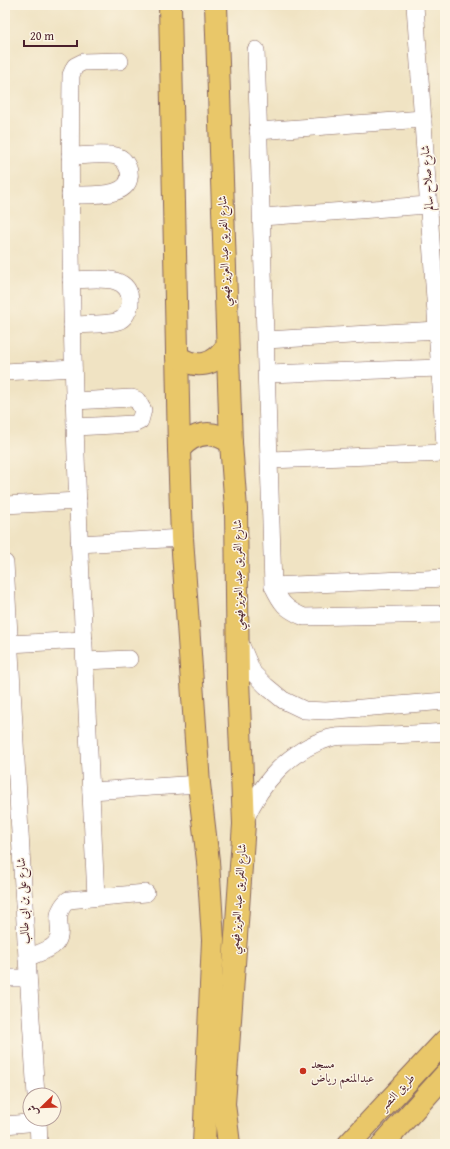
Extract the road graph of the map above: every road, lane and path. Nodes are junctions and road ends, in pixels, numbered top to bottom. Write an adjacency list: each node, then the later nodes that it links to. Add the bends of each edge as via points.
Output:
1 (170, 5): 18 (main road, شارع الفريق عبد العزيز فهمي)
2 (216, 5): 17 (main road, شارع الفريق عبد العزيز فهمي)
3 (415, 5): 6 (street, شارع صلاح سالم)
4 (256, 50): 7 (street)
5 (120, 61): 8 (street, via 83,62 72,70)
6 (423, 119): 7 (street); 10 (street, شارع صلاح سالم)
7 (258, 131): 11 (street)
8 (70, 156): 9 (street); 9 (street, via 115,156 128,166 129,175 125,186 115,193)
9 (70, 195): 12 (street)
10 (428, 205): 11 (street); 13 (street, شارع صلاح سالم)
11 (262, 217): 16 (street)
12 (71, 280): 14 (street); 14 (street, via 114,279 122,283 130,298 125,316 118,321)
13 (440, 312): 15 (street, شارع صلاح سالم)
14 (72, 325): 19 (street)
15 (437, 330): 16 (street); 20 (street, شارع صلاح سالم)
16 (266, 340): 22 (street)
17 (228, 346): 18 (main road, via 214,361 205,364 195,365); 25 (main road, شارع الفريق عبد العزيز فهمي)
18 (176, 356): 27 (main road, شارع الفريق عبد العزيز فهمي)
19 (72, 368): 21 (street); 23 (street)
20 (440, 368): 22 (street); 26 (street, شارع صلاح سالم)
21 (5, 372)
22 (267, 374): 29 (street)
23 (74, 400): 24 (street); 24 (street, via 132,398 137,400 144,410 140,421 134,424)
24 (75, 427): 30 (street)
25 (231, 443): 27 (main road, via 223,437 204,433 194,436); 39 (main road, شارع الفريق عبد العزيز فهمي, via 236,509)
26 (445, 446)
27 (178, 448): 32 (main road, شارع الفريق عبد العزيز فهمي)
28 (445, 453): 29 (street)
29 (270, 460): 36 (street)
30 (78, 501): 31 (street); 33 (street)
31 (5, 505)
32 (182, 538): 33 (street); 45 (main road, شارع الفريق عبد العزيز فهمي)
33 (80, 544): 38 (street)
34 (5, 564): 40 (street, شارع على بن ابى طالب)
35 (445, 578): 36 (street)
36 (273, 586): 37 (street, via 281,602 292,612 304,616)
37 (445, 614)
38 (84, 640): 40 (street); 42 (street)
39 (239, 641): 43 (street, via 253,673 283,700 304,710 326,711); 47 (main road, شارع الفريق عبد العزيز فهمي, via 238,679)
40 (9, 644): 50 (street, شارع على بن ابى طالب)
41 (129, 659): 42 (street)
42 (85, 661): 46 (street)
43 (445, 702)
44 (445, 732): 47 (street, via 331,738 309,746 270,777 254,799)
45 (199, 784): 46 (street); 60 (main road, شارع الفريق عبد العزيز فهمي, via 208,861 213,940)
46 (91, 791): 49 (street)
47 (244, 824): 61 (main road, شارع الفريق عبد العزيز فهمي, via 224,1104)
48 (146, 893): 49 (street)
49 (96, 896): 50 (street, via 68,900 58,915 59,936 55,944)
50 (26, 958): 52 (street, شارع على بن ابى طالب)
51 (5, 978): 52 (street)
52 (28, 978): 55 (street, شارع على بن ابى طالب)
53 (445, 1041): 62 (main road, طريق النصر)
54 (445, 1075): 63 (main road, طريق النصر)
55 (35, 1087)
56 (22, 1123): 57 (street)
57 (5, 1125)
58 (38, 1127): 59 (street)
59 (39, 1144)
60 (204, 1144)
61 (229, 1144)
62 (349, 1144)
63 (383, 1144)

